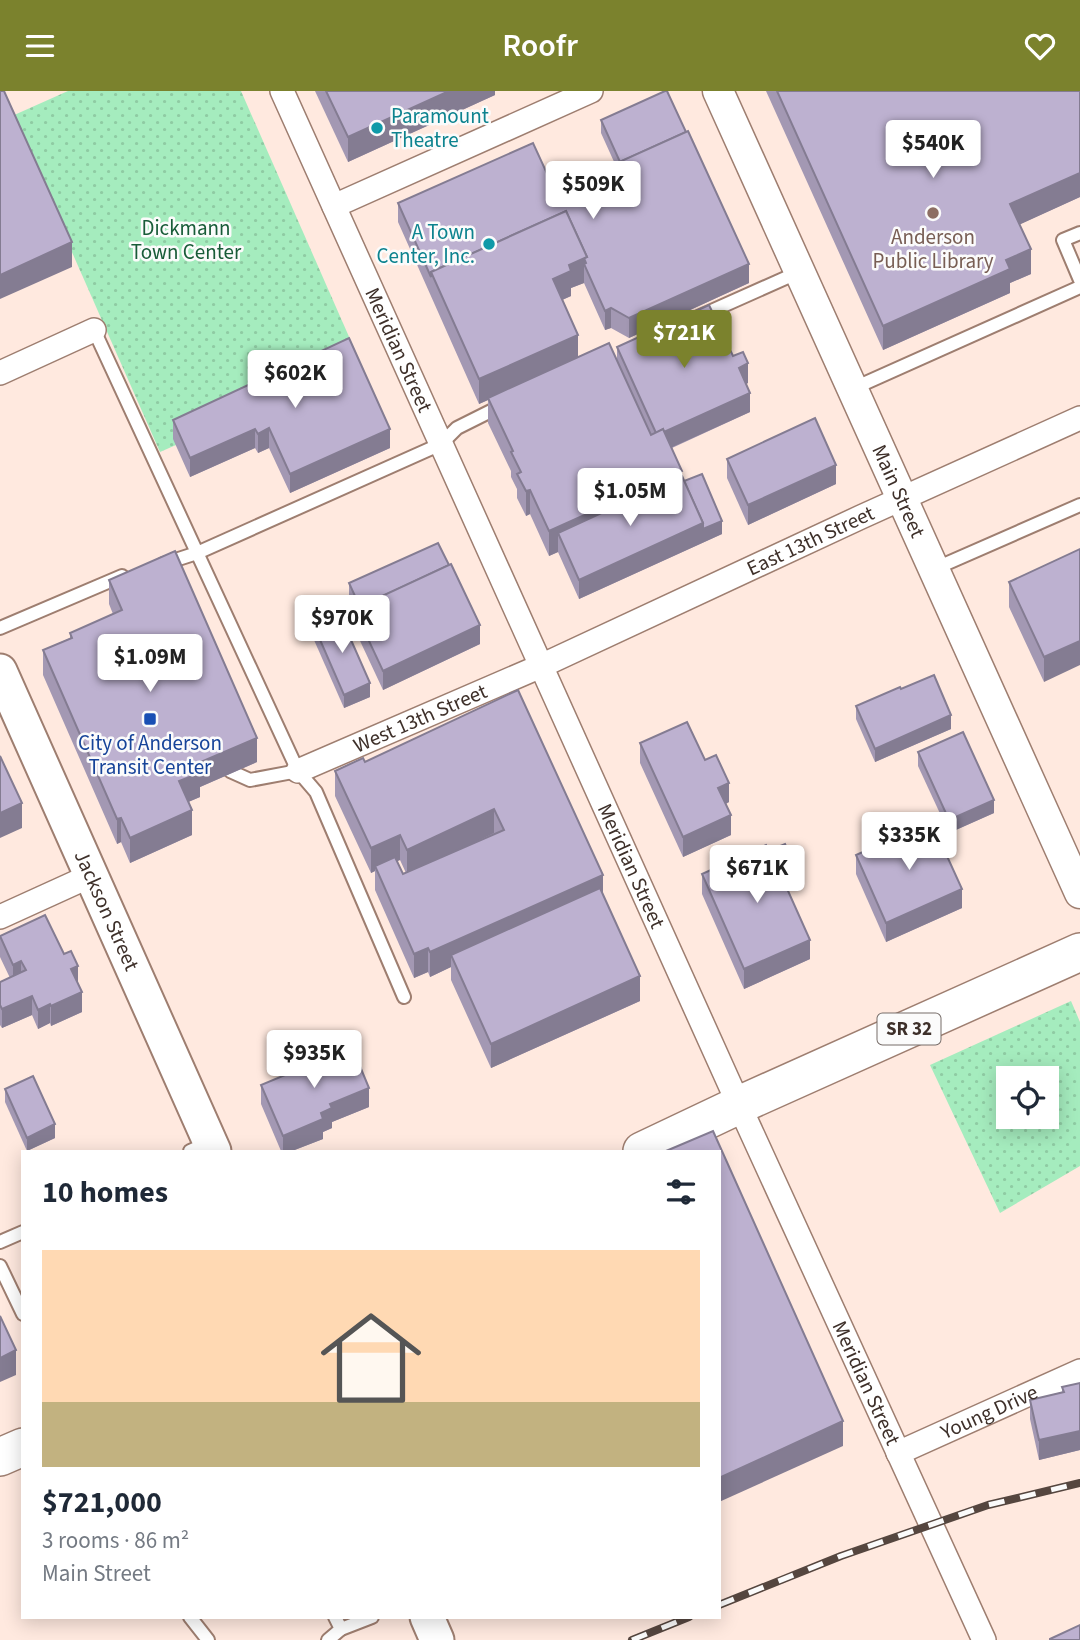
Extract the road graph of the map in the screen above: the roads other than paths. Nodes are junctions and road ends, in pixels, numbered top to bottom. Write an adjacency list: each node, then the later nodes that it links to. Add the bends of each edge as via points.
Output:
1 (282, 91): 4 (street, Meridian Street)
2 (591, 91): 4 (street)
3 (718, 91): 6 (street, Main Street)
4 (334, 206): 15 (street, Meridian Street)
5 (1080, 233): 7 (lane, via 1063,240)
6 (799, 272): 9 (lane); 12 (street, Main Street)
7 (1080, 280)
8 (1080, 287): 12 (lane)
9 (689, 321)
10 (94, 330): 11 (street); 18 (lane)
11 (0, 373)
12 (852, 389): 16 (street, Main Street)
13 (517, 398): 15 (lane, via 457,428)
14 (1080, 418): 16 (street, East 13th Street)
15 (441, 445): 18 (lane); 21 (street, Meridian Street)
16 (902, 498): 19 (street, Main Street); 21 (street, East 13th Street)
17 (1080, 505): 19 (lane)
18 (197, 553): 20 (lane, via 118,577); 24 (lane)
19 (934, 569): 26 (street, Main Street)
20 (0, 628)
21 (541, 666): 24 (street, West 13th Street); 30 (street, Meridian Street)
22 (0, 671): 25 (main road, Jackson Street)
23 (230, 771): 24 (lane, via 250,781)
24 (298, 771): 29 (lane, via 316,792)
25 (90, 876): 27 (street); 31 (main road, Jackson Street)
26 (1080, 893)
27 (0, 917)
28 (1080, 952): 30 (main road, SR 32)
29 (404, 997)
30 (739, 1105): 32 (main road, SR 32); 39 (street, Meridian Street)
31 (205, 1148)
32 (644, 1150)
33 (21, 1232): 34 (lane)
34 (0, 1242)
35 (0, 1266): 36 (lane)
36 (21, 1310)
37 (1080, 1371): 39 (street, Young Drive)
38 (21, 1448): 40 (main road)
39 (898, 1453): 49 (street, Meridian Street)
40 (0, 1457)
41 (192, 1619): 46 (lane)
42 (336, 1619): 45 (lane)
43 (367, 1619): 45 (lane)
44 (427, 1619): 48 (main road)
45 (341, 1629): 47 (lane)
46 (208, 1640)
47 (328, 1640)
48 (437, 1640)
49 (984, 1640)

